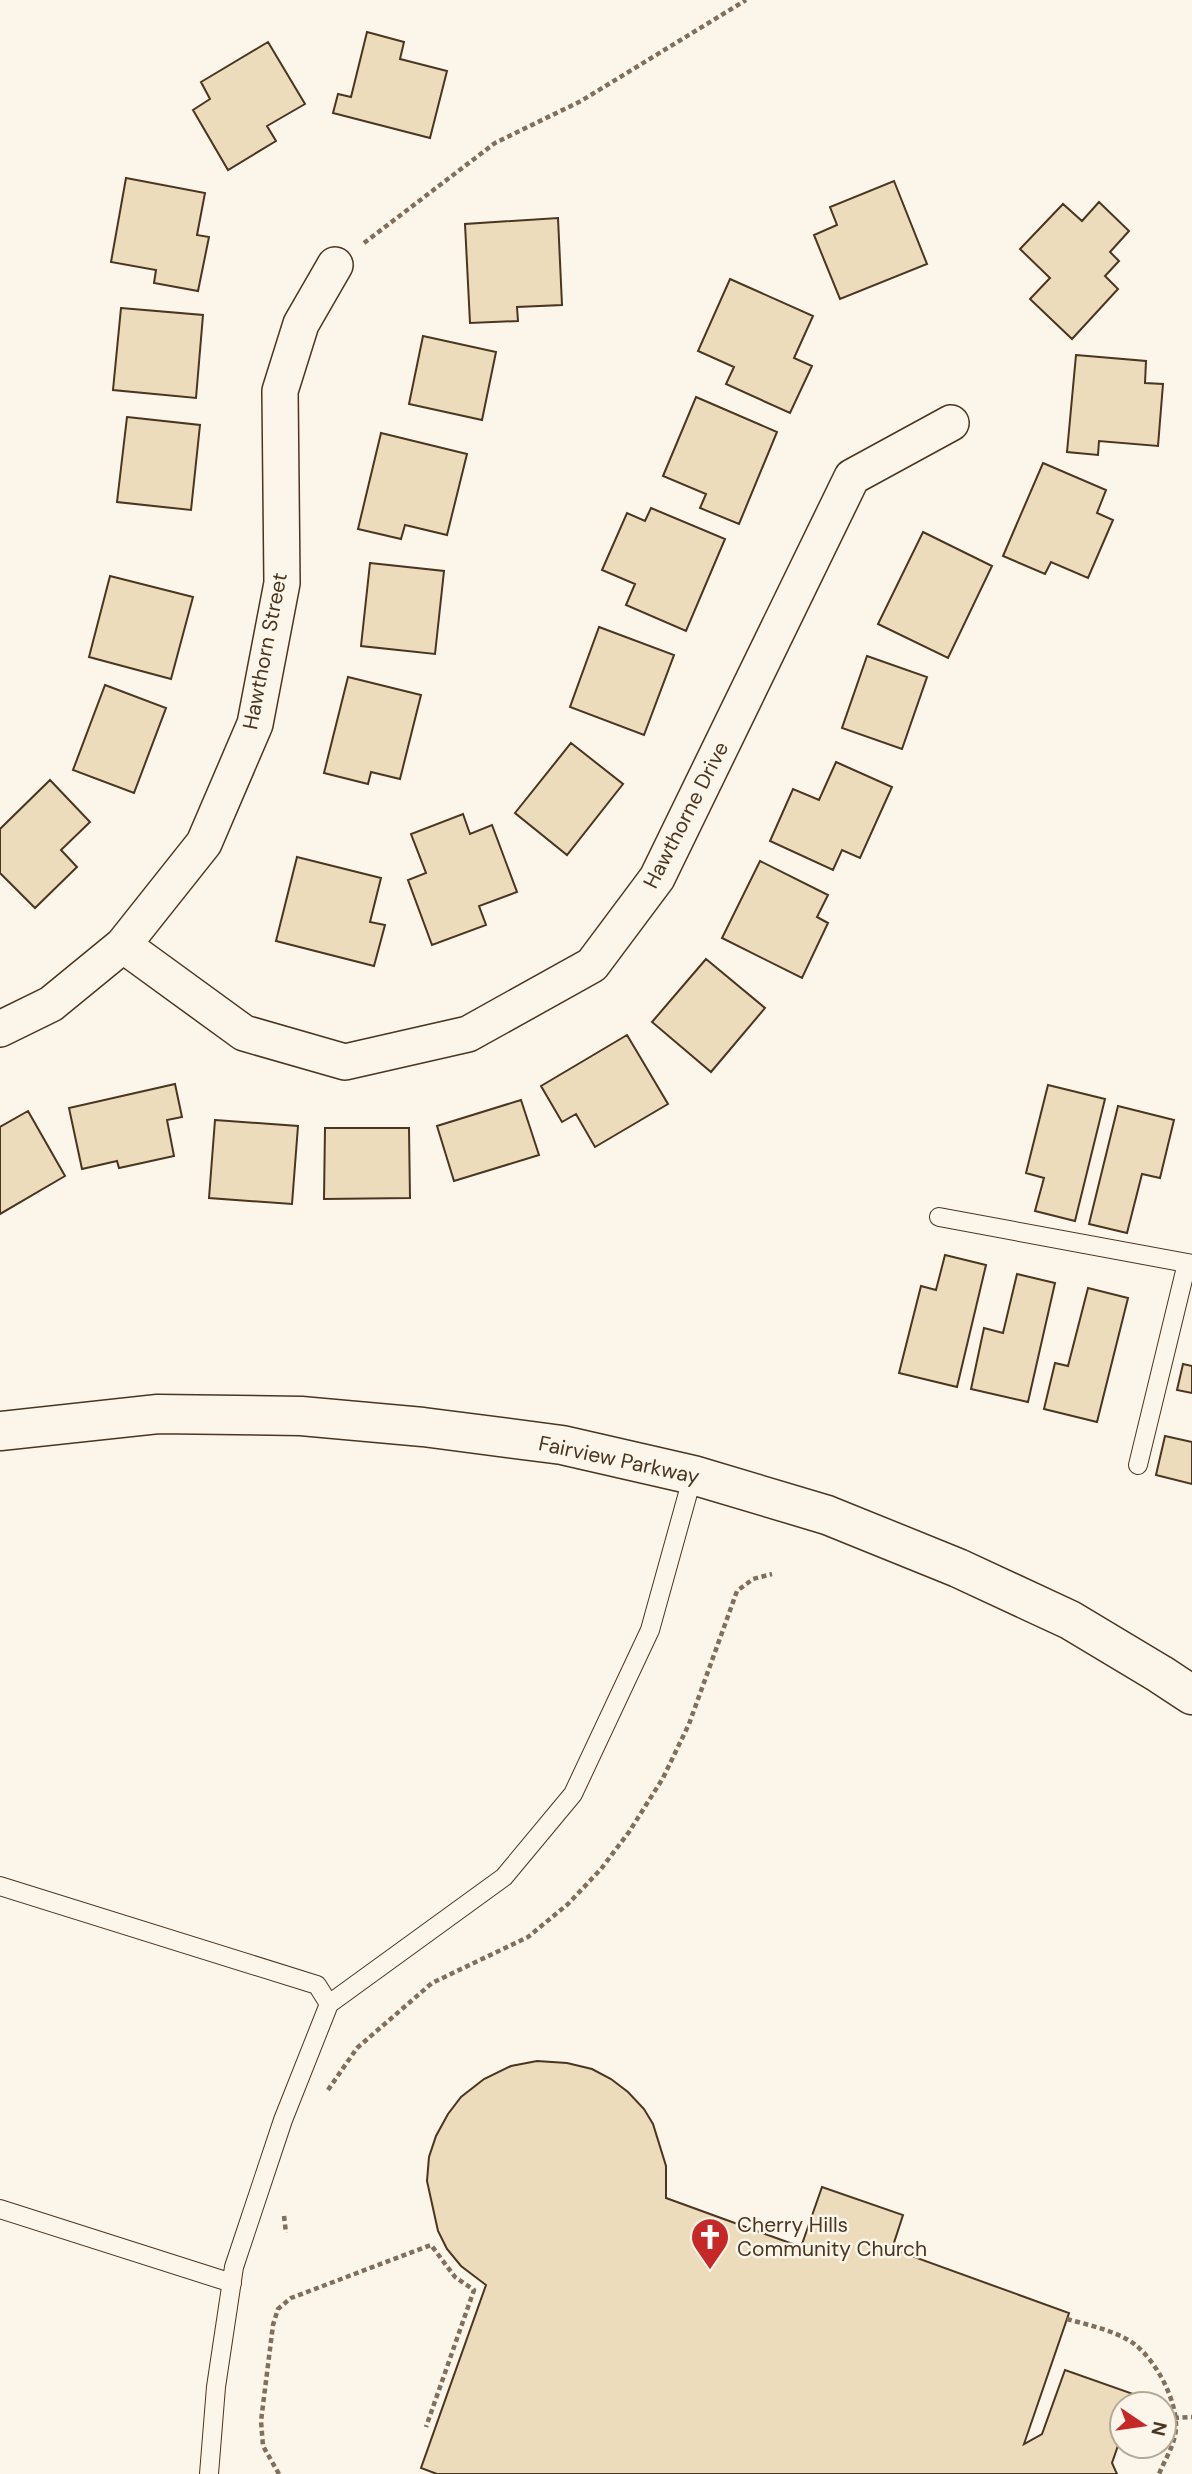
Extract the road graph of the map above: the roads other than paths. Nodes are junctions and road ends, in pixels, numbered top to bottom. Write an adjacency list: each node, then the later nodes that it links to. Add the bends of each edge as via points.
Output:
1 (335, 265): 3 (street, Hawthorn Street, via 301,324 280,391 282,583 255,724 204,843)
2 (951, 423): 3 (street, Hawthorne Drive, via 852,477 657,878 592,965 468,1034 345,1062 244,1033)
3 (123, 945): 4 (street, Hawthorn Street, via 51,1004)
4 (0, 1029)
5 (939, 1217): 6 (lane)
6 (1189, 1263): 8 (lane)
7 (0, 1431): 9 (main road, Fairview Parkway, via 158,1415 301,1416 562,1445)
8 (1138, 1465)
9 (693, 1475): 10 (main road, Fairview Parkway, via 827,1515 958,1568 1070,1620); 12 (lane, via 650,1630 573,1794 504,1877)
10 (1192, 1695)
11 (0, 1886): 12 (lane, via 317,1985)
12 (329, 2004): 14 (lane, via 258,2190)
13 (0, 2209): 14 (lane)
14 (232, 2283): 15 (lane)
15 (209, 2474)

